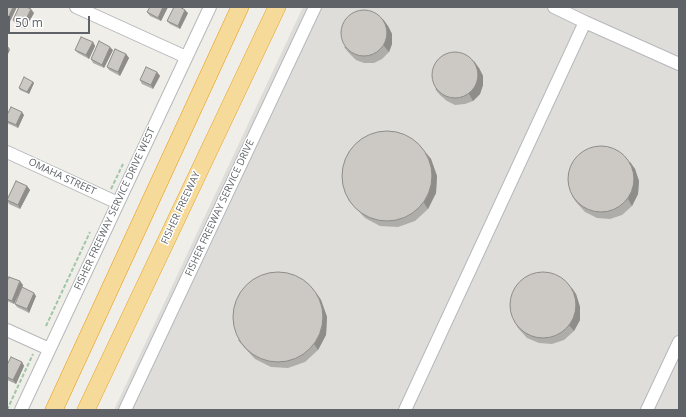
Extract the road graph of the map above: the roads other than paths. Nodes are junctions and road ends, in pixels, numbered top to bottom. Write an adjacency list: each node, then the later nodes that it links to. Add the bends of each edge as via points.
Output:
1 (76, 7): 8 (street)
2 (210, 7): 8 (street, FISHER FREEWAY SERVICE DRIVE WEST)
3 (240, 7): 16 (highway)
4 (277, 7): 17 (highway, FISHER FREEWAY)
5 (315, 7): 18 (street, FISHER FREEWAY SERVICE DRIVE)
6 (554, 7): 7 (street)
7 (585, 22): 9 (street); 19 (street)
8 (186, 57): 11 (street, FISHER FREEWAY SERVICE DRIVE WEST)
9 (679, 64)
10 (7, 152): 11 (street, OMAHA STREET)
11 (118, 203): 14 (street, FISHER FREEWAY SERVICE DRIVE WEST)
12 (7, 330): 14 (street)
13 (679, 342): 20 (street)
14 (49, 349): 15 (street, FISHER FREEWAY SERVICE DRIVE WEST)
15 (21, 410)
16 (54, 410)
17 (86, 410)
18 (125, 410)
19 (405, 410)
20 (647, 410)

